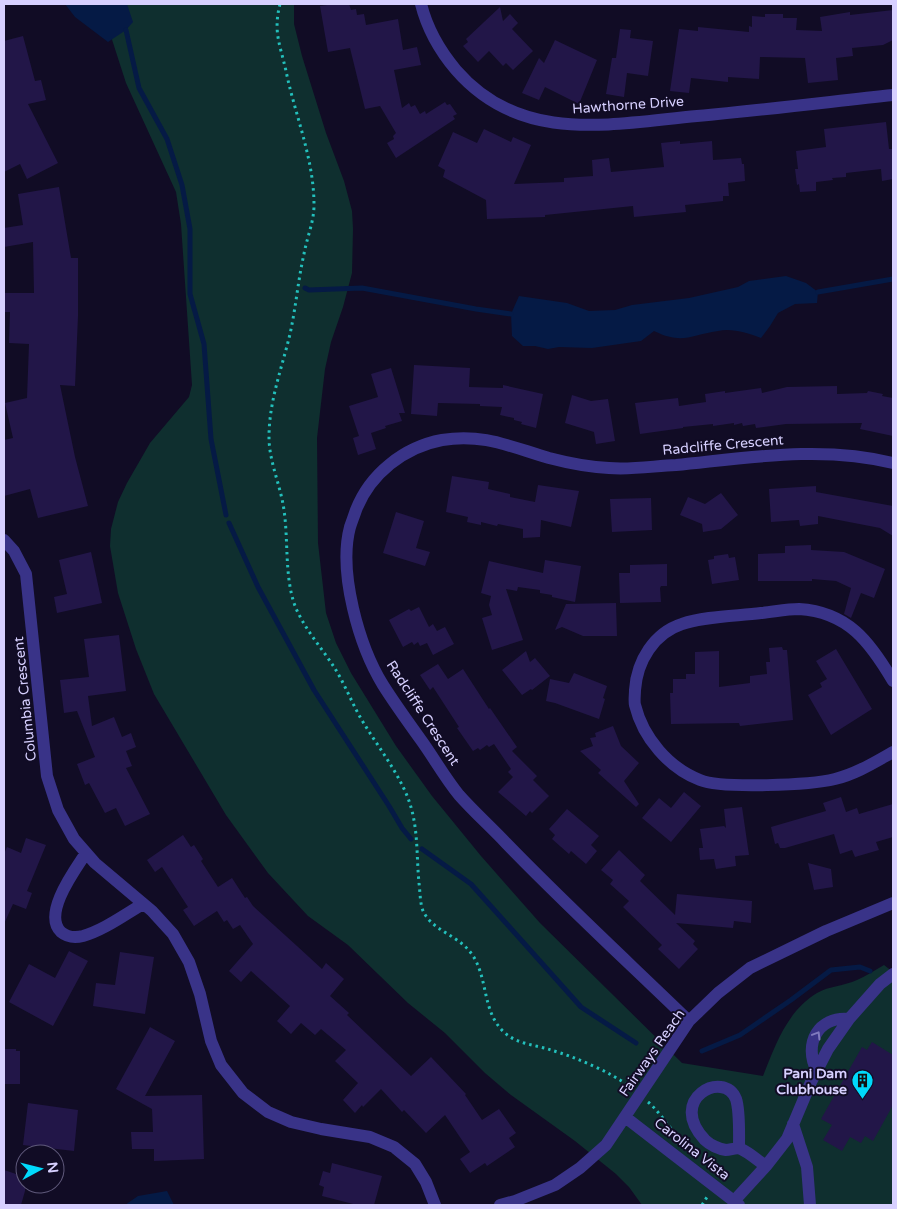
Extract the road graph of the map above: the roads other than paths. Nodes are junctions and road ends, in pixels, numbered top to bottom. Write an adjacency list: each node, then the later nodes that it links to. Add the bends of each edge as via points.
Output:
1 (420, 4): 2 (street, Hawthorne Drive, via 434,37 463,78 504,108 550,123 578,126 607,124)
2 (893, 95)
3 (893, 463): 12 (street, Radcliffe Crescent, via 833,453 610,468 549,458 495,441 472,438 442,440 414,449 390,463 372,482 359,503 350,528 346,558 351,598 362,642 382,683 459,794 531,869)
4 (4, 540): 7 (street, Columbia Crescent, via 26,574 47,776 58,810 74,840)
5 (893, 681): 6 (street, via 878,656 848,624 831,616 798,609 704,619 667,631 653,642 643,658 636,681 635,704 643,727 658,750 679,770 701,781 723,785 835,779)
6 (893, 752)
7 (86, 853): 9 (street, Columbia Crescent); 9 (street, via 55,910 58,929 72,938 81,937)
8 (893, 903): 12 (street, Fairways Reach, via 750,968)
9 (143, 904): 19 (street, Columbia Crescent, via 173,934 189,962 210,1041 221,1065 242,1093 268,1112 291,1122 370,1137 394,1147 415,1164)
10 (893, 974): 11 (street)
11 (849, 1019): 13 (street); 13 (street, one-way to 11, via 811,1048 818,1032 831,1020)
12 (690, 1021): 14 (street, Fairways Reach)
13 (817, 1071): 15 (street)
14 (625, 1117): 18 (street, Carolina Vista); 20 (street, Fairways Reach, via 606,1146 580,1168 555,1184)
15 (793, 1124): 17 (street, via 787,1139); 21 (street, via 807,1167)
16 (740, 1148): 16 (street, via 735,1097 728,1089 705,1090 692,1105 692,1120 698,1131 714,1146 726,1150); 17 (street)
17 (766, 1166): 18 (street)
18 (737, 1203)
19 (434, 1205)
20 (500, 1205)
21 (810, 1205)

